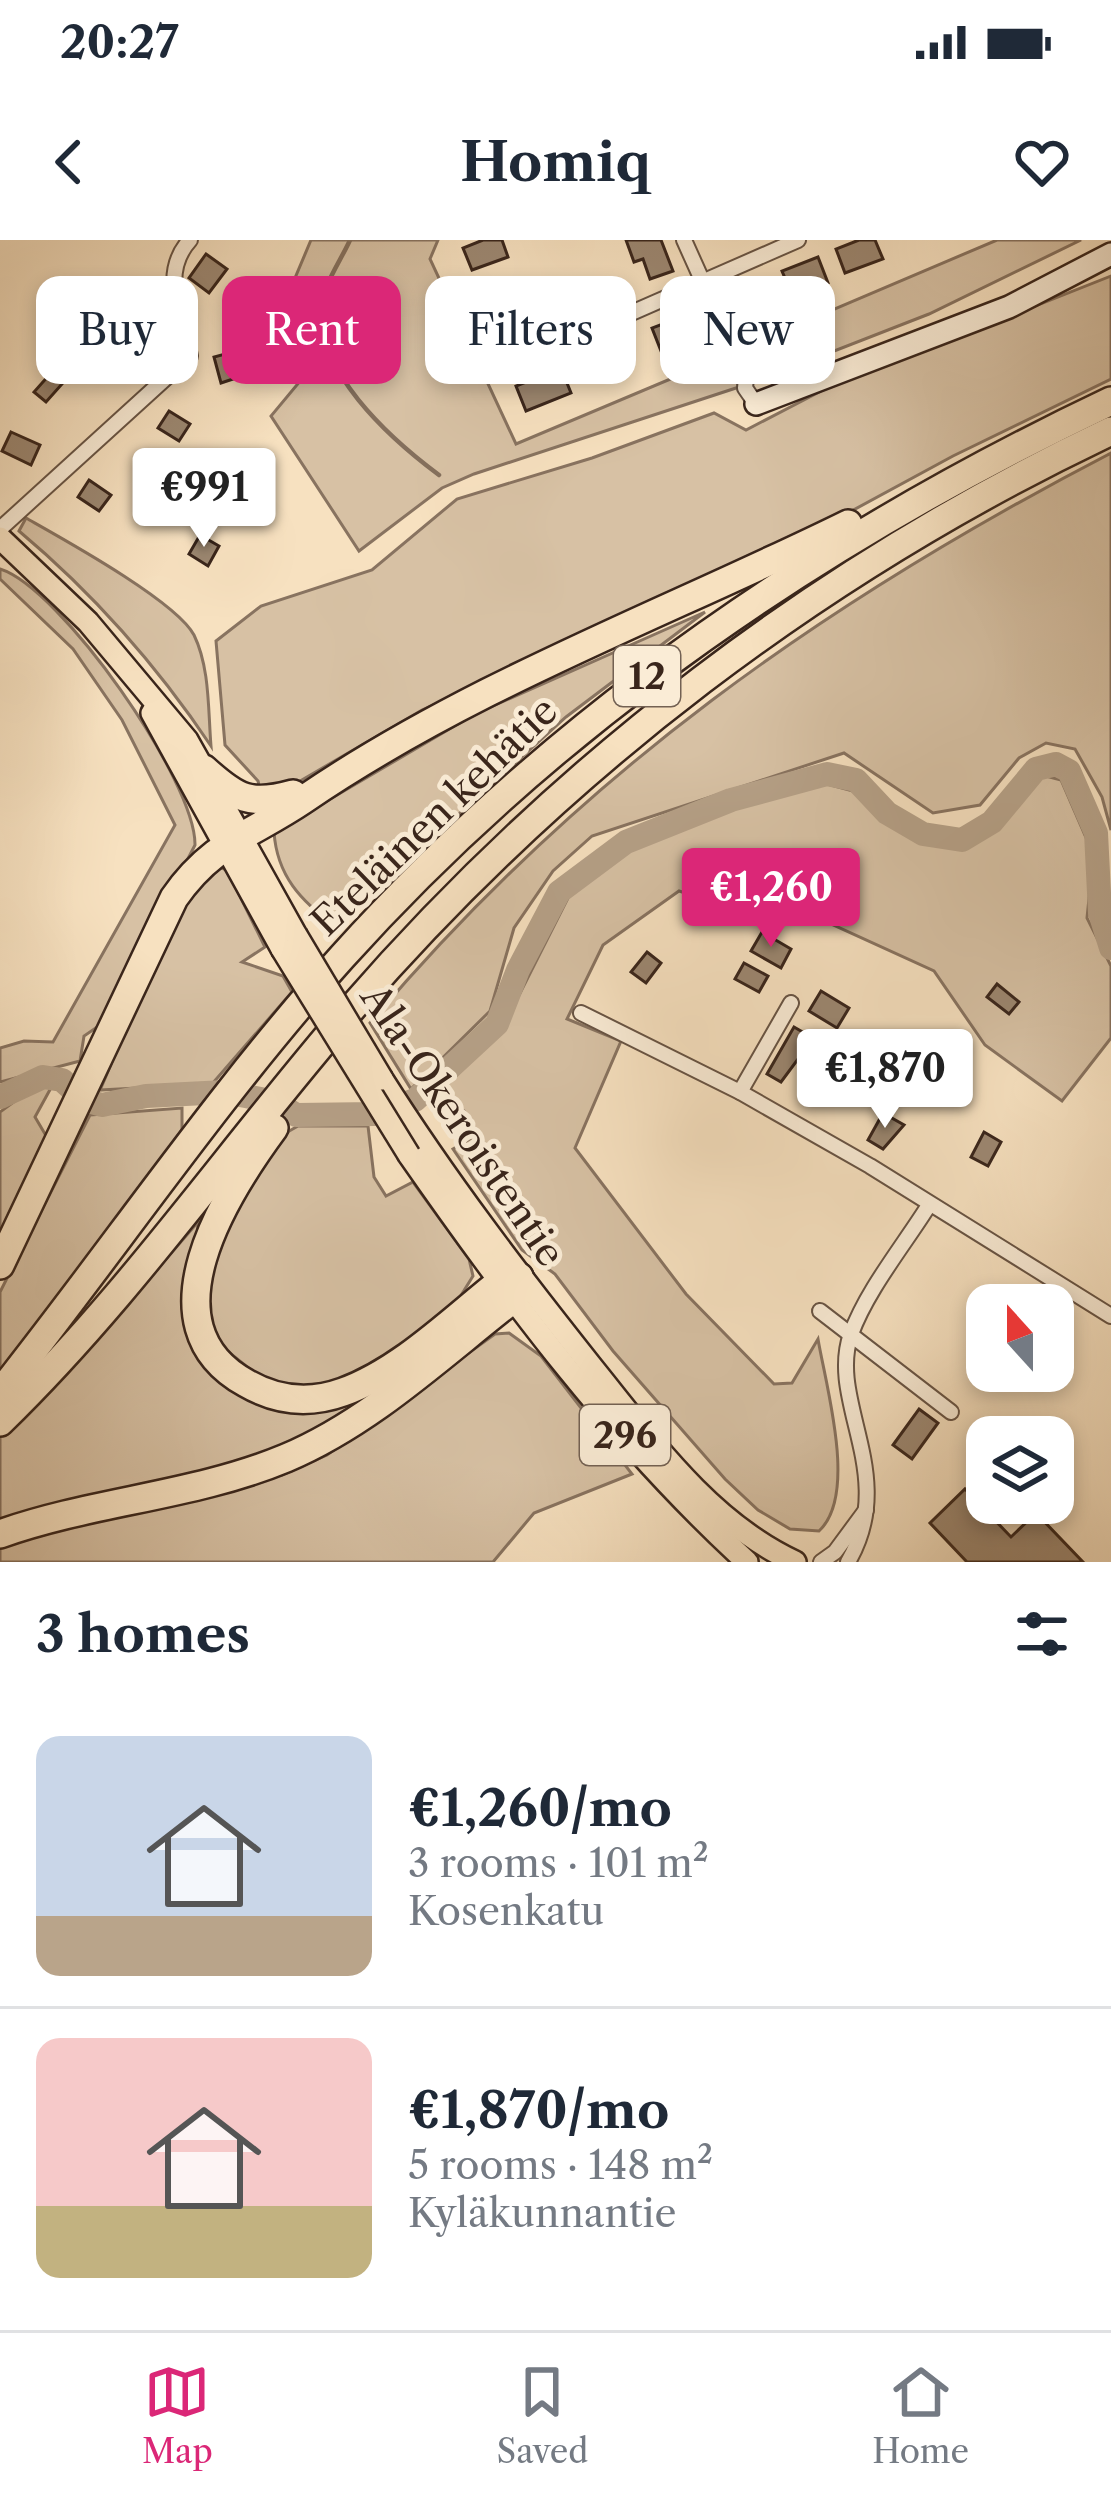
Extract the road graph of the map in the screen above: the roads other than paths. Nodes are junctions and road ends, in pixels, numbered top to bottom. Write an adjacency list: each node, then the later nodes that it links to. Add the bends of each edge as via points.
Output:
1 (190, 240): 11 (street, via 172,261 172,279 190,356)
2 (684, 240): 5 (street)
3 (798, 240): 6 (street)
4 (1111, 254): 9 (street, via 989,316)
5 (700, 276)
6 (717, 276)
7 (752, 384): 9 (street)
8 (1111, 399): 15 (highway, via 468,700); 27 (highway, Eteläinen kehätie / 12, via 818,560 622,694 430,863 200,1126)
9 (756, 404)
10 (1111, 431): 20 (highway, Eteläinen kehätie / 12, via 830,588 635,729 435,916)
11 (0, 529)
12 (0, 538): 13 (main road, Ala-Okeroistentie)
13 (133, 676): 14 (main road, Ala-Okeroistentie / 296); 16 (main road, Ala-Okeroistentie / 296)
14 (205, 769): 15 (highway, via 251,803); 16 (main road, Ala-Okeroistentie / 296)
15 (326, 782): 16 (highway)
16 (233, 838): 22 (highway, via 174,898); 23 (main road, Ala-Okeroistentie / 296, bridge, via 417,1150)
17 (791, 1003): 19 (street)
18 (581, 1012): 19 (street)
19 (740, 1092): 21 (street)
20 (254, 1140): 23 (highway, via 196,1277 206,1338 238,1379 284,1399 340,1394); 27 (highway, Eteläinen kehätie / 12)
21 (929, 1205): 25 (street); 26 (street)
22 (0, 1265)
23 (511, 1286): 30 (highway, via 374,1408 283,1459); 31 (main road, Ala-Okeroistentie / 296, via 657,1473); 32 (main road, Ala-Okeroistentie / 296, via 716,1510)
24 (820, 1311): 26 (street)
25 (1111, 1316)
26 (851, 1334): 28 (street); 29 (street)
27 (2, 1410)
28 (951, 1412)
29 (866, 1510): 33 (street); 34 (street, via 866,1531)
30 (0, 1534)
31 (747, 1562)
32 (795, 1562)
33 (821, 1562)
34 (848, 1562)

